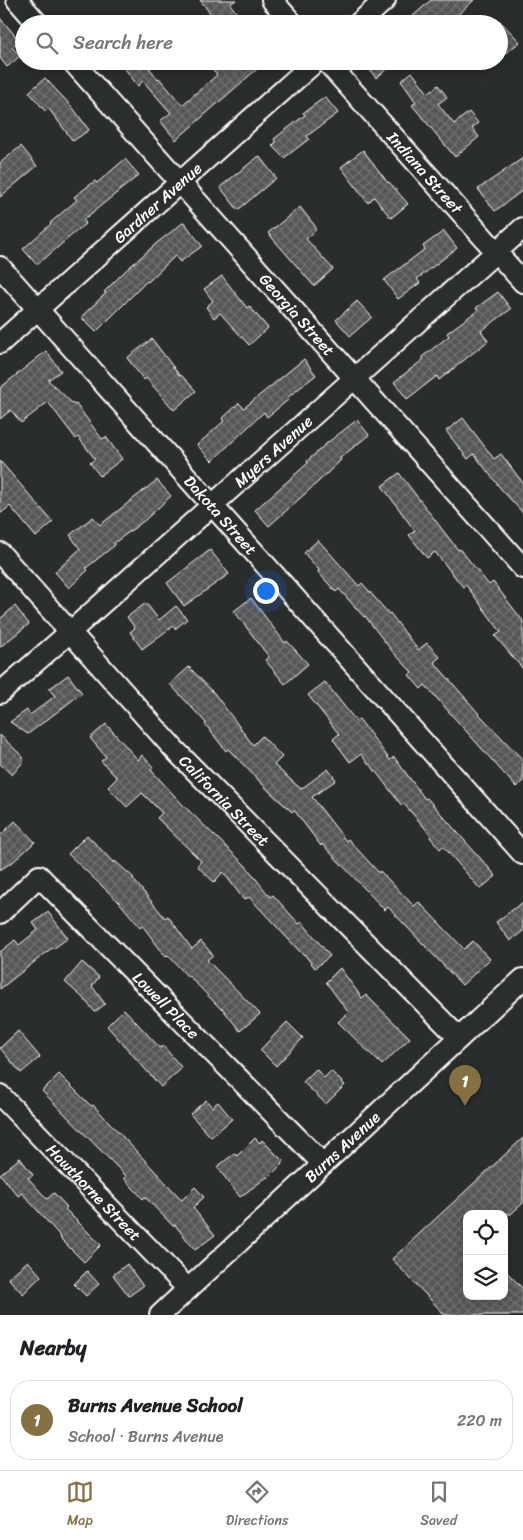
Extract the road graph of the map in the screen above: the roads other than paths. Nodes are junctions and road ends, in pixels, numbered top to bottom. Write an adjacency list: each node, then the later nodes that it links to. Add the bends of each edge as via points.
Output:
1 (17, 0): 4 (street)
2 (272, 0): 5 (street)
3 (385, 0): 6 (street)
4 (30, 15)
5 (285, 15)
6 (368, 15)
7 (80, 70): 10 (street, Georgia Street)
8 (306, 70): 10 (street, Gardner Avenue)
9 (334, 70): 12 (street, Indiana Street)
10 (180, 183): 15 (street, Gardner Avenue); 17 (street, Georgia Street)
11 (523, 228): 12 (street, Myers Avenue)
12 (496, 252): 14 (street, Indiana Street); 17 (street, Myers Avenue)
13 (0, 267): 15 (street, Dakota Street)
14 (523, 282)
15 (38, 309): 16 (street, Gardner Avenue); 18 (street, Dakota Street)
16 (0, 343)
17 (354, 378): 18 (street, Myers Avenue); 20 (street, Georgia Street)
18 (213, 506): 21 (street, Myers Avenue); 23 (street, Dakota Street)
19 (0, 553): 21 (street, California Street)
20 (523, 568)
21 (70, 632): 22 (street, Myers Avenue); 26 (street, California Street, via 174,749)
22 (0, 692)
23 (523, 854)
24 (5, 908): 28 (street, Lowell Place, via 39,876)
25 (523, 979): 26 (street, Burns Avenue)
26 (459, 1038): 28 (street, Burns Avenue)
27 (0, 1095): 29 (street, Hawthorne Street)
28 (323, 1164): 29 (street, Burns Avenue)
29 (188, 1289): 30 (street, Burns Avenue)
30 (160, 1315)

